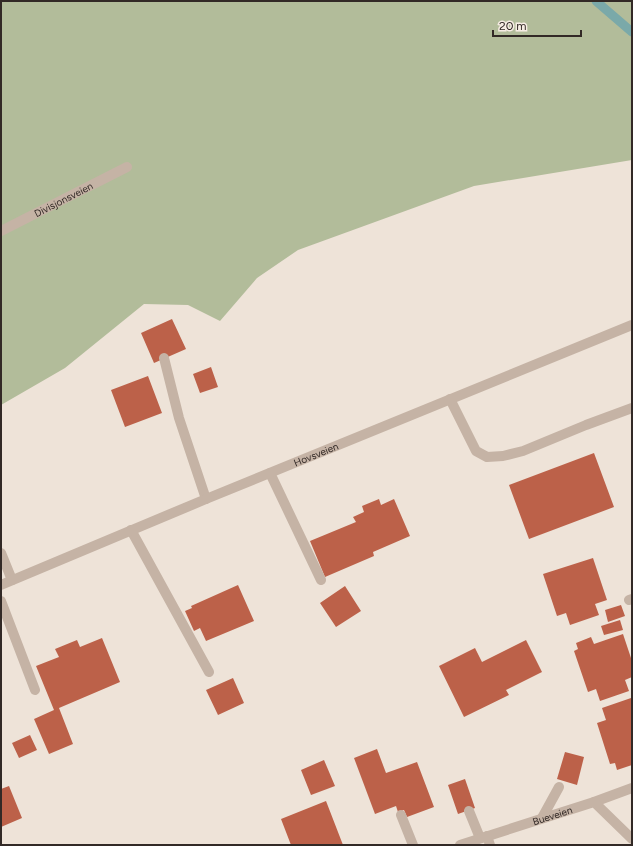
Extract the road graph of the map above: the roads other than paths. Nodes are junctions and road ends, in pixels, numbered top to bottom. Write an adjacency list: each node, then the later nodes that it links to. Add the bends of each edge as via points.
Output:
1 (126, 167): 2 (street, Divisjonsveien)
2 (1, 231)
3 (632, 325): 5 (street, Hovsveien)
4 (164, 358): 8 (street, via 179,418)
5 (450, 399): 6 (street, via 476,451 487,457 524,451); 7 (street, Hovsveien)
6 (632, 408)
7 (270, 473): 8 (street, Hovsveien); 12 (street)
8 (206, 499): 9 (street, Hovsveien)
9 (131, 530): 11 (street, Hovsveien); 15 (street)
10 (1, 553): 11 (street)
11 (12, 580): 13 (street, Hovsveien)
12 (321, 580)
13 (1, 585)
14 (1, 601): 16 (street)
15 (209, 672)
16 (35, 690)
17 (559, 787): 22 (street)
18 (632, 788): 19 (street, Bueveien)
19 (594, 802): 22 (street, Bueveien); 23 (street)
20 (469, 811): 24 (street)
21 (401, 815): 25 (street)
22 (542, 818): 24 (street, Bueveien)
23 (632, 839)
24 (485, 840): 26 (street, Bueveien)
25 (413, 845)
26 (461, 845)

